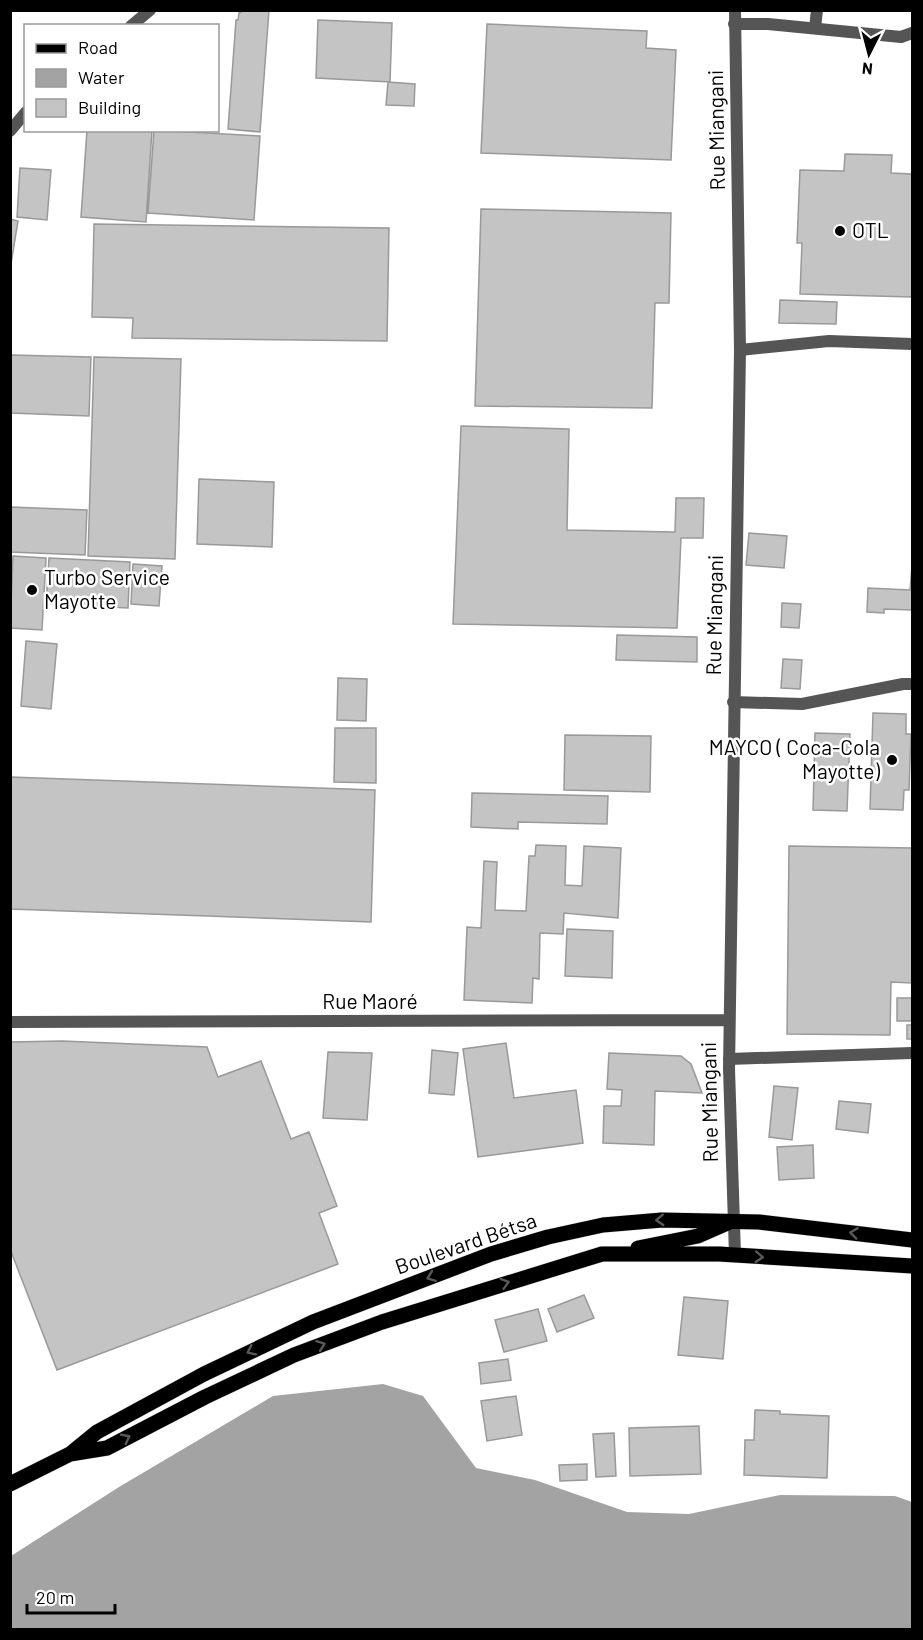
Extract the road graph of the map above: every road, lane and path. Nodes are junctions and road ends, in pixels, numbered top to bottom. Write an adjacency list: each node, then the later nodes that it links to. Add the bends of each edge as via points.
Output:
1 (150, 10): 4 (street)
2 (735, 10): 5 (street, Rue Miangani)
3 (817, 10): 6 (street)
4 (133, 24)
5 (735, 24): 6 (street); 11 (street, Rue Miangani)
6 (815, 28): 7 (street, via 901,38)
7 (912, 33)
8 (24, 114): 9 (street)
9 (10, 130)
10 (912, 344): 11 (street, via 829,342)
11 (740, 350): 13 (street, Rue Miangani)
12 (912, 684): 13 (street, via 802,704)
13 (733, 702): 14 (street, Rue Miangani)
14 (729, 1020): 15 (street, Rue Maoré); 17 (street, Rue Miangani)
15 (10, 1022)
16 (912, 1053): 17 (street)
17 (729, 1059): 18 (street, Rue Miangani)
18 (734, 1220): 19 (main road, Boulevard Bétsa, one-way to 18); 20 (main road, via 698,1236); 21 (street, Rue Miangani); 23 (main road, Boulevard Bétsa, one-way to 23, via 603,1225 491,1254 313,1322 107,1426)
19 (912, 1240)
20 (602, 1254): 21 (main road, Boulevard Bétsa); 23 (main road, Boulevard Bétsa, one-way to 20, via 107,1448 294,1355 360,1330)
21 (735, 1255): 22 (main road, Boulevard Bétsa, one-way to 22)
22 (912, 1266)
23 (70, 1454): 24 (main road, Boulevard Bétsa)
24 (10, 1484)

